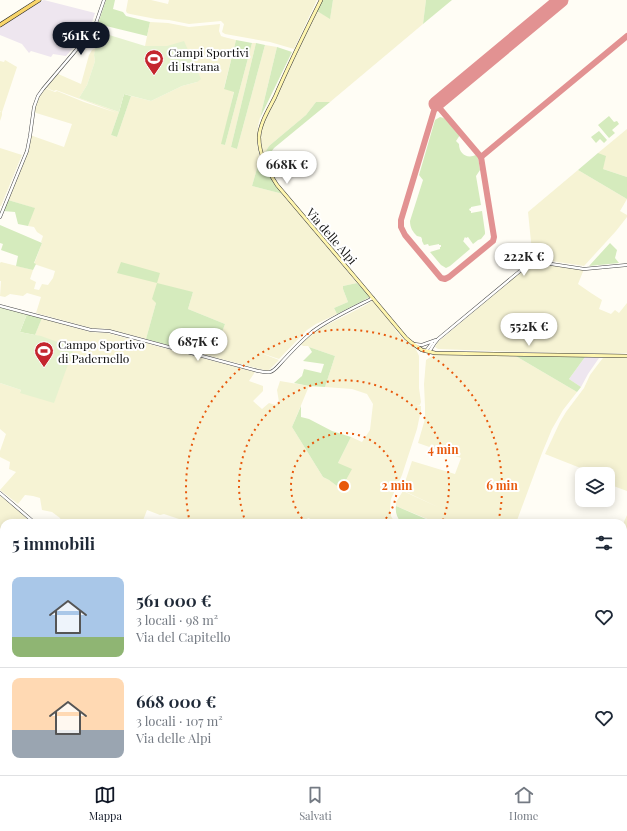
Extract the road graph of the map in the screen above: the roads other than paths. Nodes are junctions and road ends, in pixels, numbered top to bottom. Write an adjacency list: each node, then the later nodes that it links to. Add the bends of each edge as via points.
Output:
1 (39, 0): 4 (main road)
2 (104, 0): 5 (street, via 92,31 40,92 27,152)
3 (321, 0): 7 (main road, Via delle Alpi, via 260,128 260,144 263,159 277,185)
4 (0, 25)
5 (0, 217)
6 (627, 265): 9 (street, via 584,268 538,262 532,264 520,271)
7 (374, 298): 8 (street, via 313,331 272,372 266,373 109,331 91,330); 11 (main road, Via delle Alpi)
8 (0, 306)
9 (438, 339): 10 (street); 12 (street)
10 (434, 342): 11 (street, via 422,346); 13 (street)
11 (412, 343): 13 (main road, Via delle Alpi)
12 (432, 347): 13 (street); 14 (street)
13 (428, 352): 14 (main road)
14 (436, 353): 15 (main road)
15 (627, 356)
16 (0, 493): 17 (street)
17 (30, 519)

